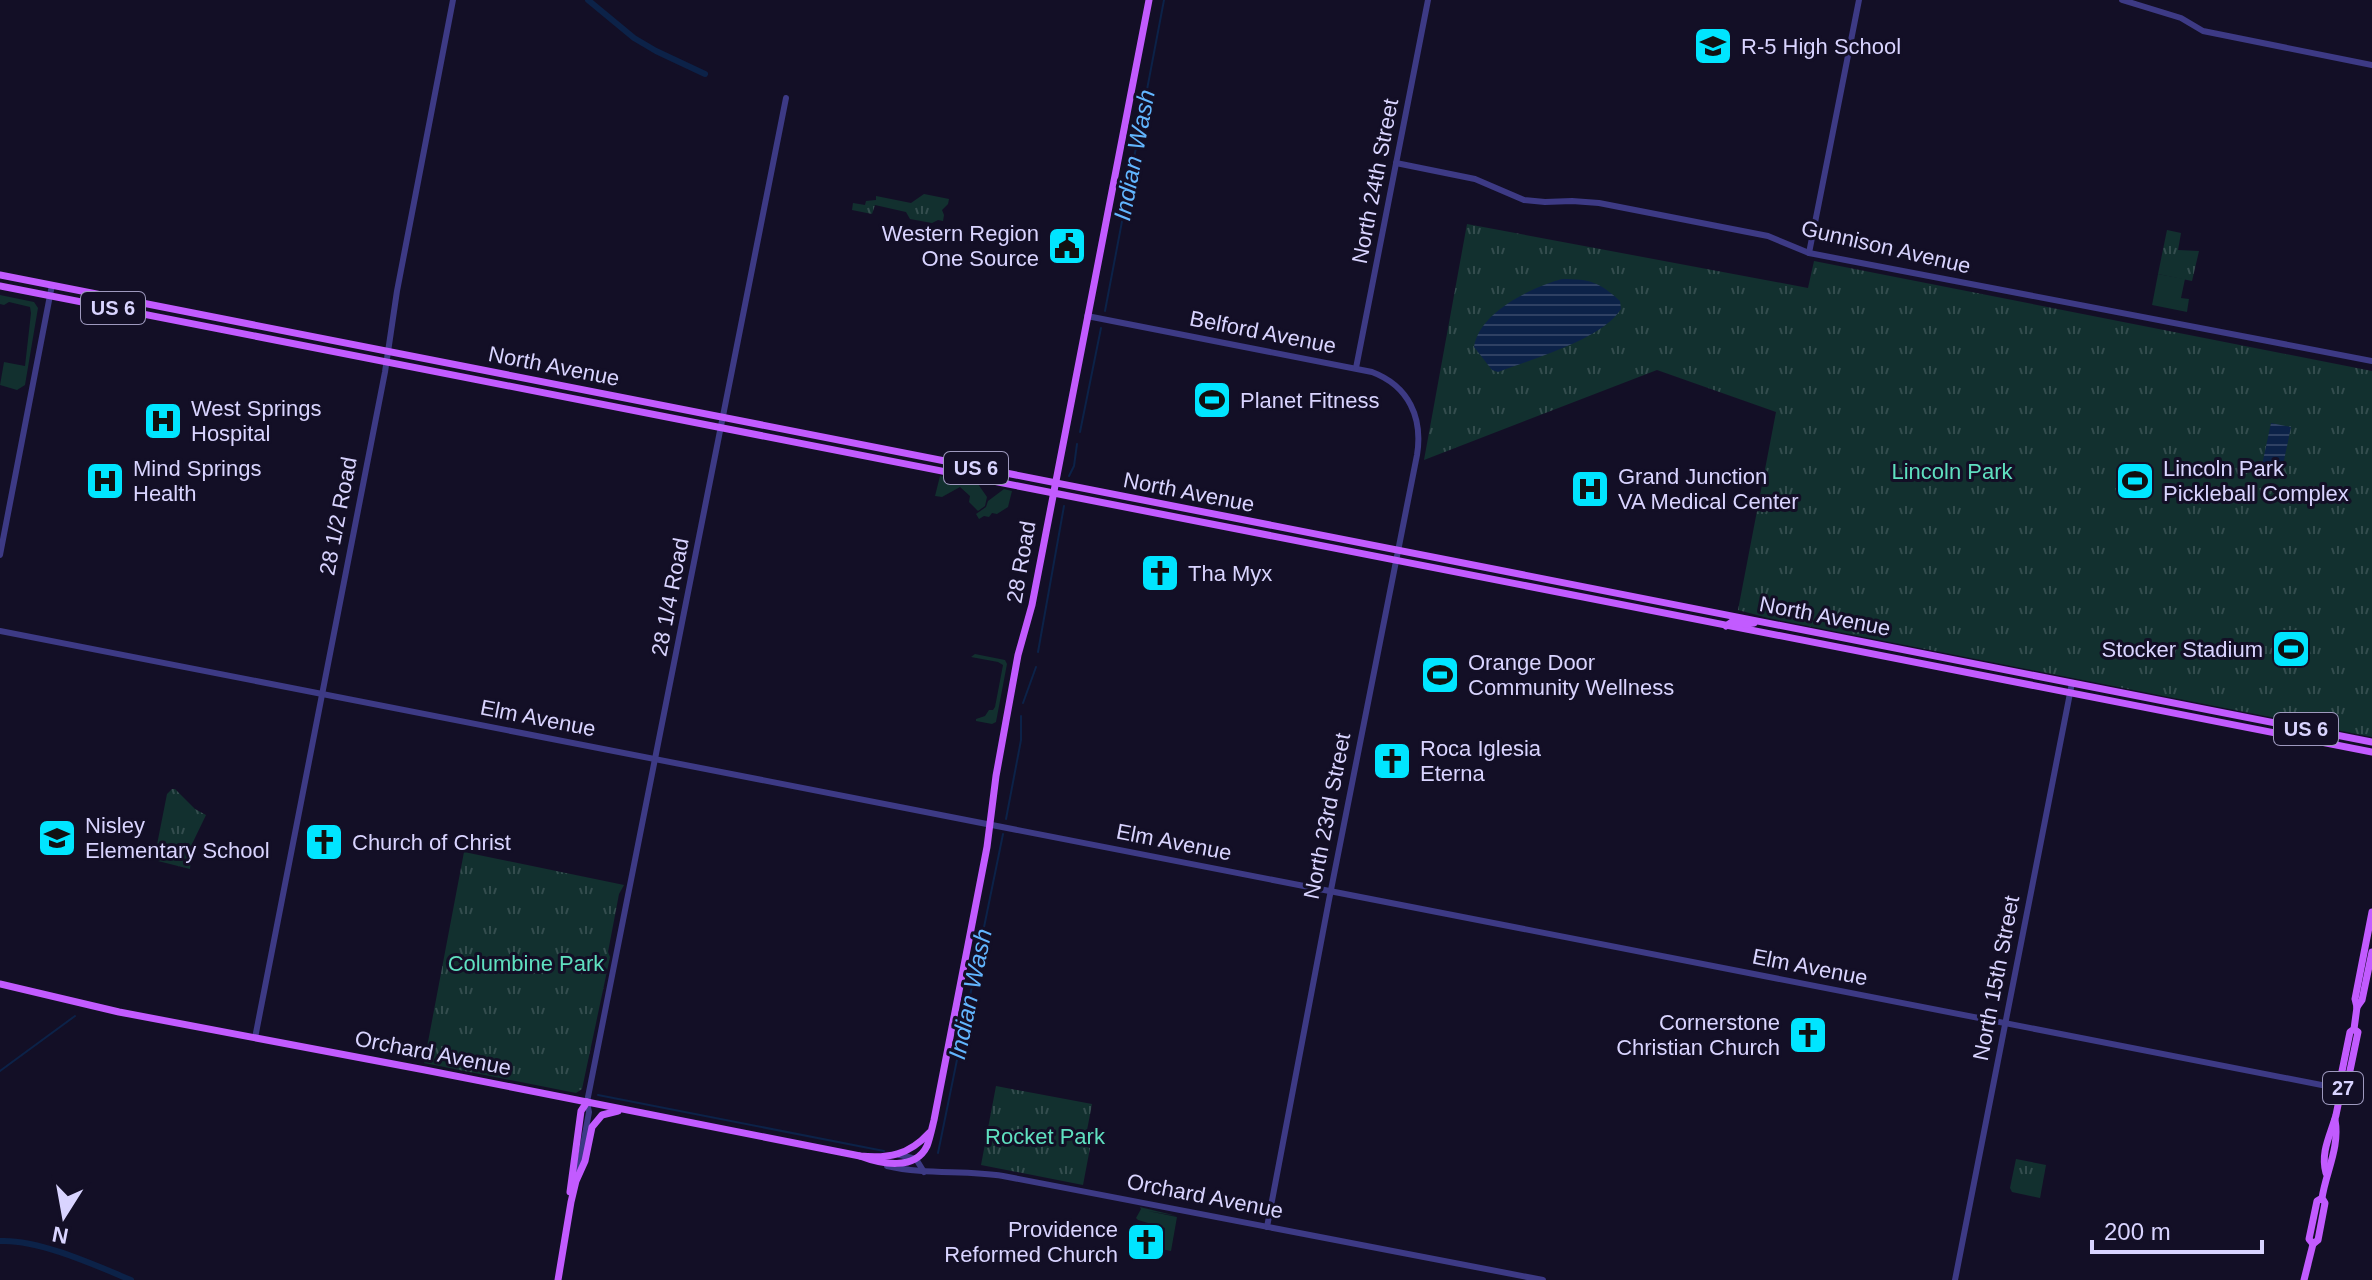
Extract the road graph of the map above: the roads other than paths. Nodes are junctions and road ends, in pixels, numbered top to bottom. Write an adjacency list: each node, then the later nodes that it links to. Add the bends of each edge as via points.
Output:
1 (453, 0): 23 (street, 28 1/2 Road)
2 (1149, 0): 16 (main road, 28 Road)
3 (1428, 0): 8 (street, North 24th Street)
4 (1859, 0): 9 (street)
5 (2122, 0): 6 (street, via 2203,31)
6 (2372, 65)
7 (786, 98): 38 (street, 28 1/4 Road)
8 (1396, 163): 9 (street, Gunnison Avenue, via 1475,179 1524,200 1599,203 1768,236); 26 (street, North 24th Street)
9 (1809, 253): 24 (street, Gunnison Avenue)
10 (0, 275): 11 (main road, North Avenue / US 6)
11 (52, 285): 13 (street); 14 (main road, North Avenue / US 6)
12 (0, 286): 13 (main road, North Avenue / US 6)
13 (50, 296): 15 (main road, North Avenue / US 6); 53 (street)
14 (137, 302): 15 (main road, via 127,307); 17 (main road, North Avenue / US 6)
15 (98, 305): 18 (main road, North Avenue / US 6)
16 (1087, 316): 26 (street, Belford Avenue); 46 (main road, 28 Road)
17 (228, 320): 18 (main road); 19 (main road, North Avenue / US 6)
18 (218, 329): 20 (main road, North Avenue / US 6)
19 (298, 335): 20 (main road); 22 (main road, North Avenue / US 6)
20 (254, 336): 21 (main road, North Avenue / US 6)
21 (291, 343): 22 (main road); 25 (main road, North Avenue / US 6)
22 (347, 344): 23 (main road, North Avenue / US 6)
23 (387, 352): 25 (street, 28 1/2 Road); 27 (main road, North Avenue / US 6)
24 (2372, 361)
25 (386, 362): 28 (main road, North Avenue / US 6); 69 (street, 28 1/2 Road)
26 (1356, 368): 37 (street, Belford Avenue, via 1394,384)
27 (474, 369): 28 (main road); 30 (main road, North Avenue / US 6)
28 (430, 371): 29 (main road, North Avenue / US 6)
29 (471, 379): 30 (main road); 32 (main road, North Avenue / US 6)
30 (523, 379): 31 (main road, North Avenue / US 6)
31 (561, 386): 32 (main road); 34 (main road, North Avenue / US 6)
32 (554, 395): 33 (main road, North Avenue / US 6)
33 (591, 402): 34 (main road); 36 (main road, North Avenue / US 6)
34 (642, 402): 35 (main road, North Avenue / US 6)
35 (684, 410): 36 (main road); 38 (main road, North Avenue / US 6)
36 (634, 411): 39 (main road, North Avenue / US 6)
37 (1415, 412): 52 (street, North 23rd Street, via 1418,447)
38 (723, 418): 39 (street, 28 1/4 Road); 40 (main road, North Avenue / US 6)
39 (721, 428): 41 (main road, North Avenue / US 6); 75 (street, 28 1/4 Road)
40 (843, 442): 41 (main road); 42 (main road, North Avenue / US 6)
41 (844, 452): 43 (main road, North Avenue / US 6)
42 (931, 459): 43 (main road, via 922,464); 45 (main road, North Avenue / US 6)
43 (882, 460): 44 (main road, North Avenue / US 6)
44 (934, 470): 45 (main road); 47 (main road, North Avenue / US 6)
45 (986, 470): 46 (main road, North Avenue / US 6)
46 (1055, 484): 47 (main road, 28 Road); 48 (main road, North Avenue / US 6)
47 (1054, 494): 49 (main road, North Avenue / US 6); 76 (main road, 28 Road, via 1018,655)
48 (1143, 501): 49 (main road); 50 (main road, North Avenue / US 6)
49 (1096, 502): 51 (main road, North Avenue / US 6)
50 (1193, 511): 51 (main road); 52 (main road, North Avenue / US 6)
51 (1144, 512): 54 (main road, North Avenue / US 6)
52 (1398, 551): 54 (street, North 23rd Street); 55 (main road, North Avenue / US 6)
53 (0, 555)
54 (1395, 561): 56 (main road, North Avenue / US 6); 77 (street, North 23rd Street)
55 (1566, 584): 56 (main road); 57 (main road, North Avenue / US 6)
56 (1521, 586): 58 (main road, North Avenue / US 6)
57 (1599, 590): 58 (main road); 59 (main road, North Avenue / US 6)
58 (1564, 594): 60 (main road, North Avenue / US 6)
59 (1635, 597): 60 (main road); 61 (main road, North Avenue / US 6)
60 (1633, 608): 62 (main road, North Avenue / US 6)
61 (1720, 614): 62 (main road); 63 (main road, North Avenue / US 6)
62 (1669, 615): 64 (main road, North Avenue / US 6)
63 (1760, 622): 64 (main road, via 1733,621); 66 (main road, North Avenue / US 6)
64 (1726, 626): 67 (main road, North Avenue / US 6)
65 (0, 631): 69 (street, Elm Avenue)
66 (1906, 650): 67 (main road); 68 (main road, North Avenue / US 6)
67 (1904, 661): 70 (main road, North Avenue / US 6)
68 (2072, 683): 70 (street, North 15th Street); 72 (main road, North Avenue / US 6)
69 (322, 693): 75 (street, Elm Avenue); 83 (street, 28 1/2 Road)
70 (2070, 693): 71 (main road, North Avenue / US 6); 82 (street, North 15th Street)
71 (2189, 716): 72 (main road); 74 (main road, North Avenue / US 6)
72 (2239, 716): 73 (main road, North Avenue / US 6)
73 (2372, 742)
74 (2372, 752)
75 (656, 760): 76 (street, Elm Avenue); 85 (street, 28 1/4 Road)
76 (991, 824): 77 (street, Elm Avenue); 87 (main road, 28 Road)
77 (1331, 891): 82 (street, Elm Avenue); 95 (street, North 23rd Street)
78 (2372, 912): 81 (main road, 27)
79 (2372, 952): 81 (main road, 27)
80 (0, 984): 83 (main road, Orchard Avenue)
81 (2357, 1007): 84 (main road, 27)
82 (2006, 1023): 84 (street, Elm Avenue); 98 (street, North 15th Street)
83 (255, 1038): 85 (main road, Orchard Avenue)
84 (2342, 1089): 99 (main road, 27, via 2335,1120 2338,1132 2314,1214)
85 (587, 1102): 86 (main road, Orchard Avenue); 93 (street, 28 1/4 Road); 94 (main road, 28 1/4 Road, via 581,1111)
86 (630, 1111): 89 (main road, Orchard Avenue); 93 (main road, via 607,1113 595,1122)
87 (930, 1131): 88 (main road); 90 (main road, 28 Road)
88 (898, 1155): 89 (main road, Orchard Avenue); 90 (street, Orchard Avenue)
89 (860, 1156): 91 (main road, Orchard Avenue)
90 (916, 1159): 91 (main road); 92 (street)
91 (876, 1162): 92 (street, Orchard Avenue)
92 (924, 1172): 95 (street, Orchard Avenue, via 1003,1176)
93 (576, 1181): 94 (main road, 28 1/4 Road)
94 (571, 1202): 96 (main road, 28 1/4 Road)
95 (1267, 1227): 97 (street, Orchard Avenue)
96 (558, 1280)
97 (1543, 1280)
98 (1955, 1280)
99 (2304, 1280)

